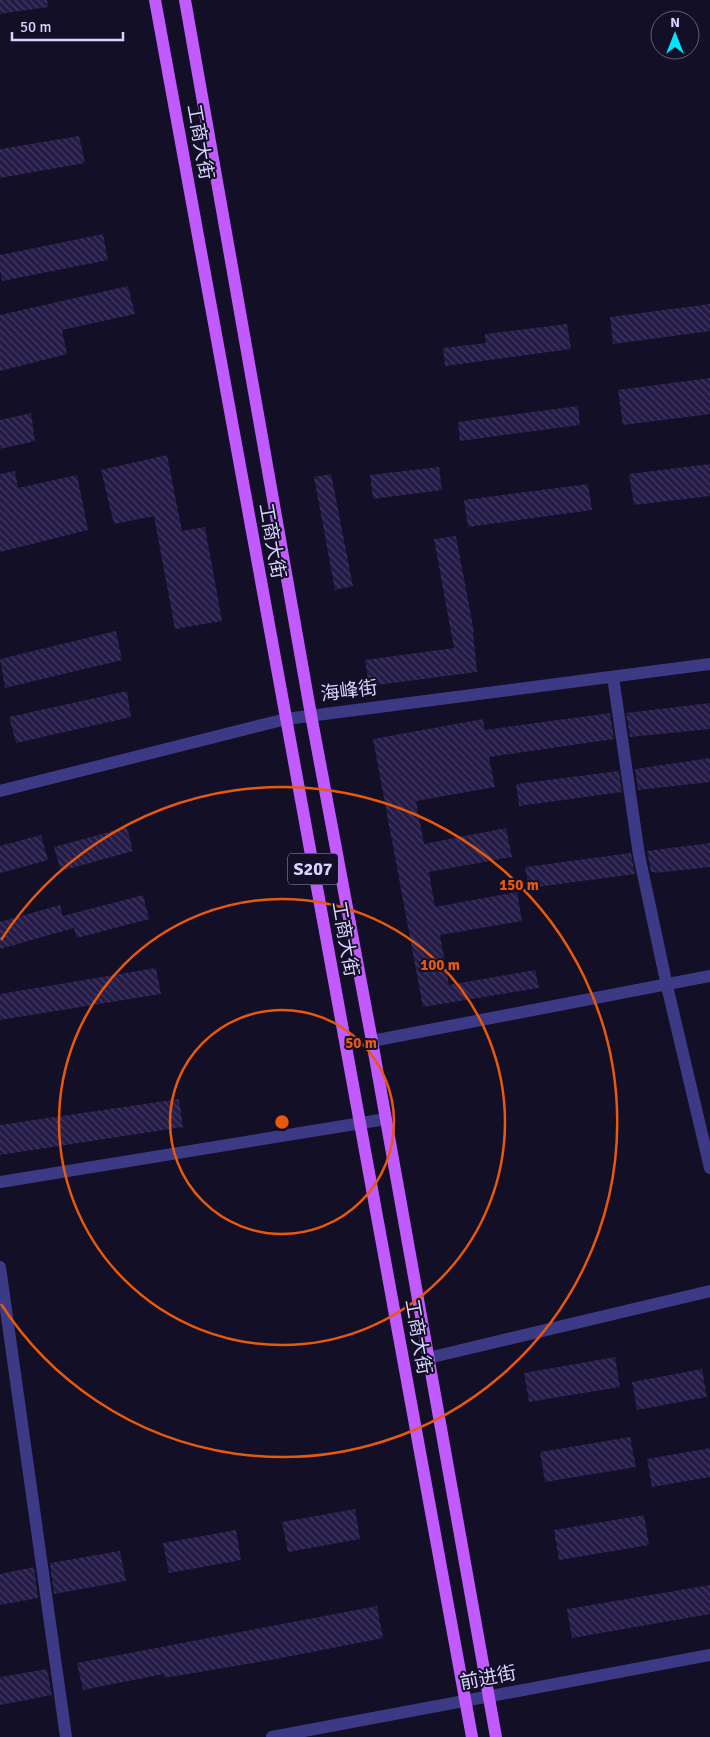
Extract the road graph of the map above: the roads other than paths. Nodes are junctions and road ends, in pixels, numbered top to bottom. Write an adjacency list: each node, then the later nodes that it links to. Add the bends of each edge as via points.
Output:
1 (155, 0): 6 (main road, 工商大街 / S207)
2 (185, 0): 5 (main road, 工商大街 / S207)
3 (710, 664): 4 (street, 海峰街)
4 (613, 677): 5 (street, 海峰街); 12 (street, via 639,855)
5 (311, 715): 6 (street, 海峰街); 9 (main road, 工商大街 / S207)
6 (286, 719): 7 (street, 海峰街); 11 (main road, 工商大街 / S207)
7 (0, 791)
8 (710, 976): 9 (street)
9 (372, 1041): 10 (main road, 工商大街 / S207)
10 (386, 1119): 11 (street); 16 (main road, 工商大街 / S207)
11 (360, 1124): 13 (street); 19 (main road, 工商大街 / S207)
12 (710, 1168)
13 (0, 1182)
14 (0, 1267): 20 (street)
15 (710, 1292): 16 (street)
16 (428, 1358): 18 (main road, 工商大街 / S207)
17 (710, 1655): 18 (street, 前进街)
18 (488, 1696): 19 (street, 前进街); 23 (main road, 工商大街 / S207)
19 (465, 1701): 21 (street, 前进街); 22 (main road, 工商大街 / S207)
20 (66, 1737)
21 (272, 1737)
22 (472, 1737)
23 (496, 1737)

